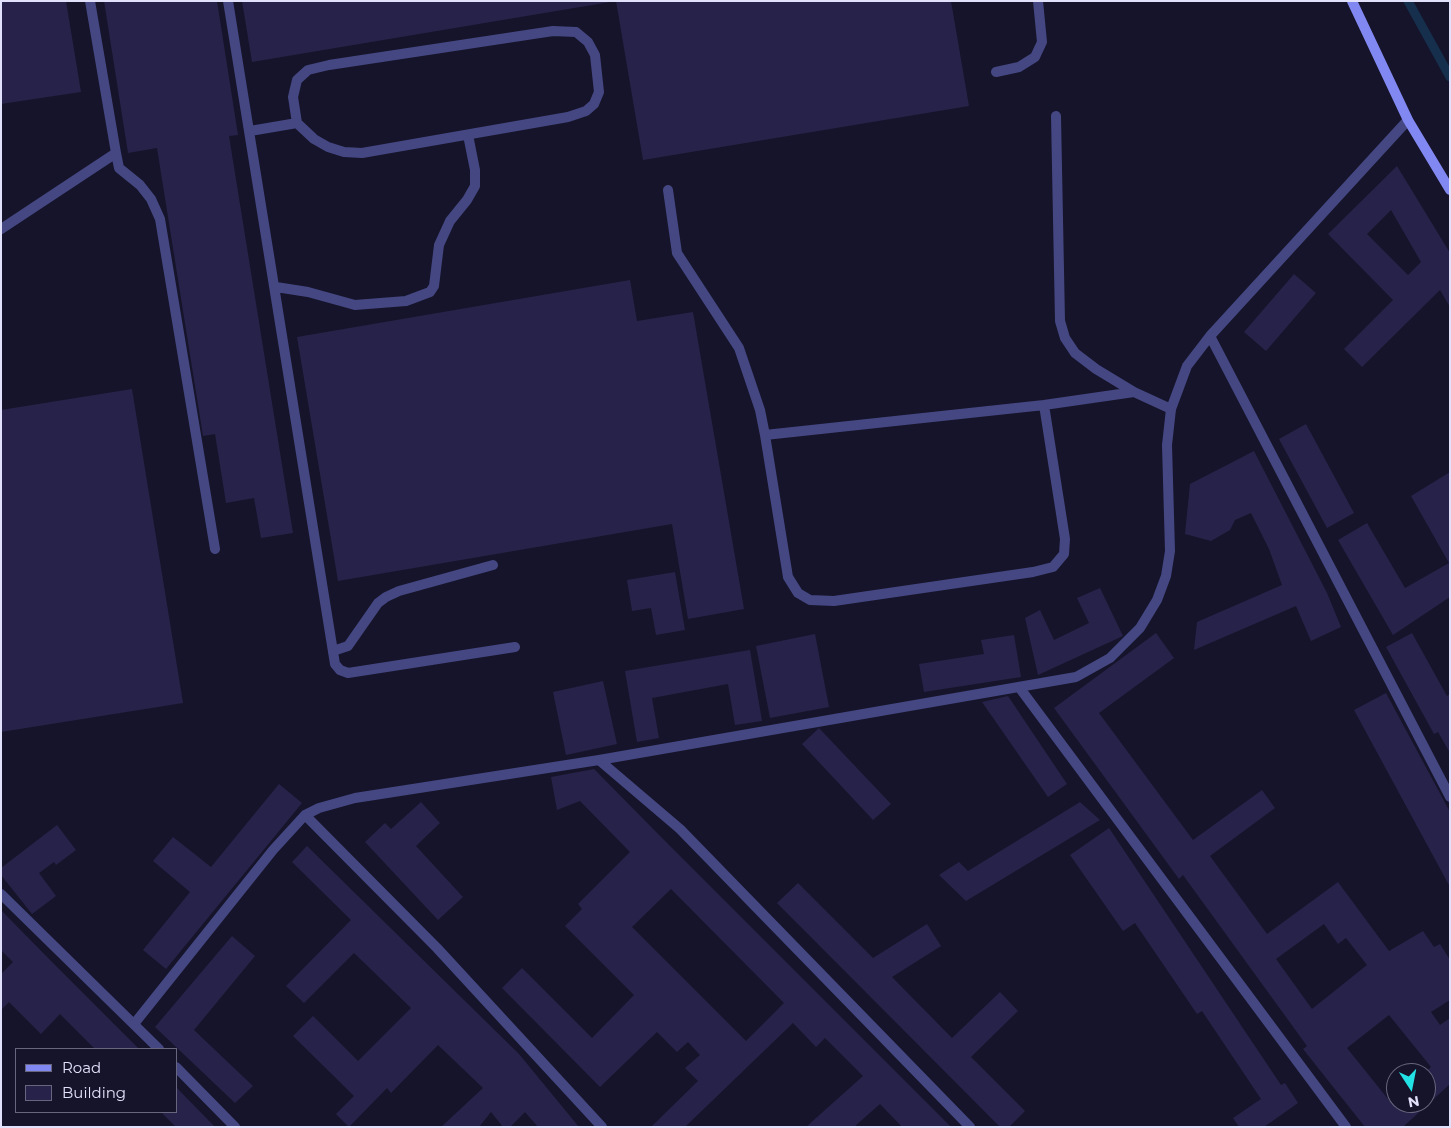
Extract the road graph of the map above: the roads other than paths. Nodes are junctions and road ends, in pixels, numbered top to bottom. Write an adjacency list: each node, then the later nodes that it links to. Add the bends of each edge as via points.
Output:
1 (90, 1): 11 (street)
2 (228, 1): 9 (street)
3 (1038, 1): 5 (street, via 1042,42 1035,57 1019,67)
4 (1352, 1): 7 (main road)
5 (996, 72)
6 (1056, 116): 17 (street, via 1060,321 1065,338 1075,353)
7 (1408, 120): 13 (main road); 16 (street)
8 (297, 123): 9 (street); 10 (street, via 314,139 344,152); 10 (street, via 293,97 297,80 308,70 552,31 576,32 588,42 596,54 599,92 586,112)
9 (250, 130): 15 (street)
10 (468, 135): 15 (street, via 475,186 450,221 439,245 434,286 430,292 406,301 355,305)
11 (116, 154): 14 (street); 21 (street, via 119,168 140,185 151,199 160,220)
12 (668, 190): 20 (street, via 677,253 739,348)
13 (1450, 190)
14 (1, 229)
15 (276, 287): 24 (street)
16 (1210, 336): 19 (street, via 1187,366); 27 (street)
17 (1134, 392): 18 (street); 19 (street)
18 (1044, 405): 20 (street); 20 (street, via 1065,539 1064,554 1053,567 834,601 810,600 798,593 788,577)
19 (1170, 409): 25 (street, via 1167,445 1170,551 1166,576 1157,600 1140,628 1110,658 1076,676)
20 (766, 436)
21 (215, 549)
22 (493, 565): 24 (street, via 386,597 378,603 348,646)
23 (515, 647): 24 (street, via 348,673 335,664)
24 (333, 650)
25 (1019, 687): 26 (street); 36 (street)
26 (599, 760): 28 (street, via 355,798); 35 (street, via 680,829)
27 (1450, 798)
28 (306, 815): 30 (street, via 273,850); 34 (street, via 437,948)
29 (1, 894): 30 (street)
30 (134, 1024): 31 (street)
31 (158, 1048)
32 (178, 1069): 33 (street)
33 (235, 1127)
34 (602, 1127)
35 (970, 1127)
36 (1346, 1127)

